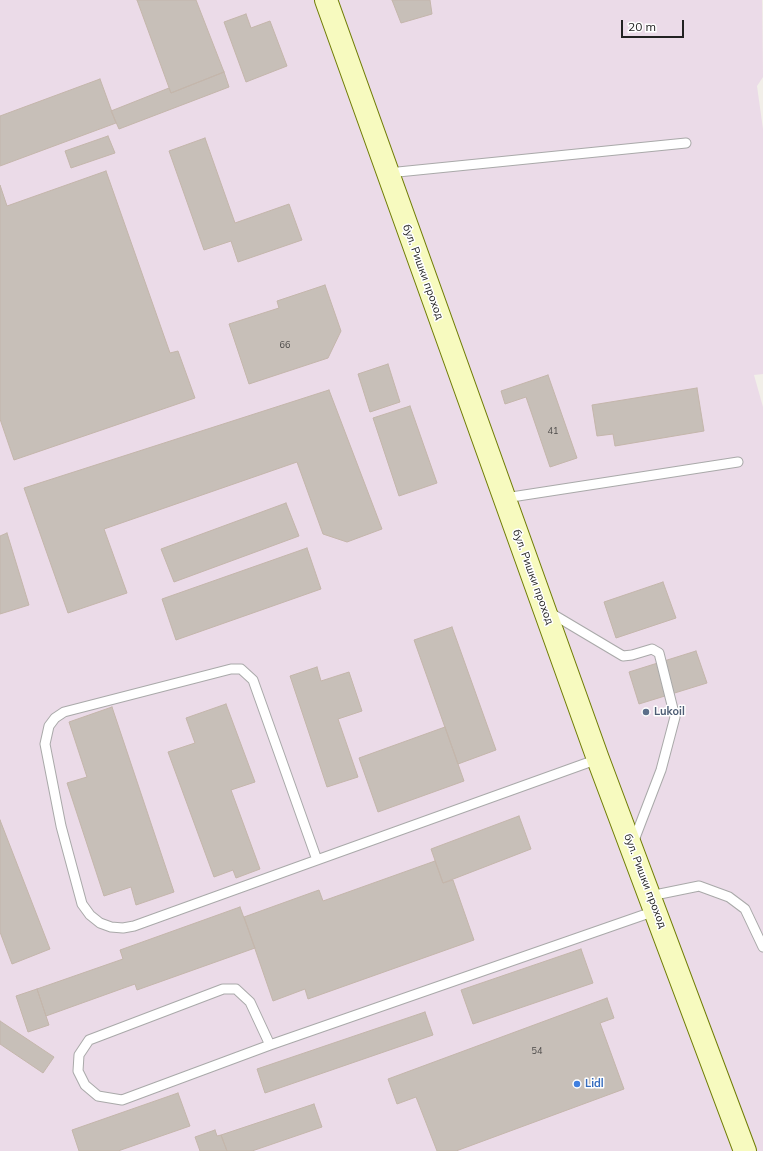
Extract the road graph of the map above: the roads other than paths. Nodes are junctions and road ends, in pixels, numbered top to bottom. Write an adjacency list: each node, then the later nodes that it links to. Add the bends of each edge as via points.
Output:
1 (326, 0): 3 (main road, бул. Ришки проход)
2 (686, 143): 3 (lane)
3 (388, 173): 5 (main road, бул. Ришки проход)
4 (738, 462): 5 (lane)
5 (505, 498): 6 (main road, бул. Ришки проход)
6 (545, 610): 7 (main road, бул. Ришки проход); 8 (lane, via 623,656 652,649 659,653 675,717 661,770)
7 (598, 758): 8 (main road, бул. Ришки проход); 9 (lane)
8 (632, 846): 10 (main road, бул. Ришки проход)
9 (317, 860): 9 (lane, via 134,926 123,928 100,923 82,904 78,892 61,826 45,744 49,726 64,712 231,669 242,669 253,680)
10 (653, 903): 11 (lane, via 698,886 729,897 745,909); 12 (lane); 13 (main road, бул. Ришки проход)
11 (763, 948)
12 (270, 1046): 12 (lane, via 122,1100 98,1096 84,1084 78,1071 79,1055 89,1040 223,989 236,989 250,1002)
13 (745, 1151)

